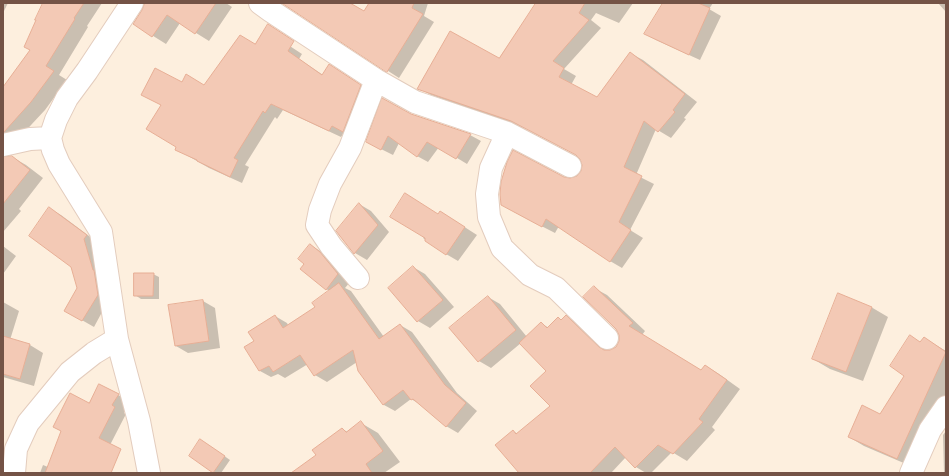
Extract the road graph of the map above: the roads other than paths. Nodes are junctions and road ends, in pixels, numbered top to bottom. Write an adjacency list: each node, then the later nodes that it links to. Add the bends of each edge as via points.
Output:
1 (132, 3): 5 (street, via 67,98)
2 (260, 3): 3 (street)
3 (376, 80): 4 (street, via 415,102); 8 (street, via 350,148 330,184 317,225)
4 (507, 133): 7 (street); 9 (street, via 491,168 487,194 489,217 502,248 530,275 556,288)
5 (50, 138): 6 (street); 10 (street, via 59,164 100,232)
6 (3, 145)
7 (570, 166)
8 (358, 278)
9 (607, 338)
10 (116, 340): 12 (street, via 70,372 28,423 16,449); 13 (street, via 139,421)
11 (946, 407): 14 (street, via 930,430)
12 (14, 473)
13 (149, 473)
14 (911, 473)

